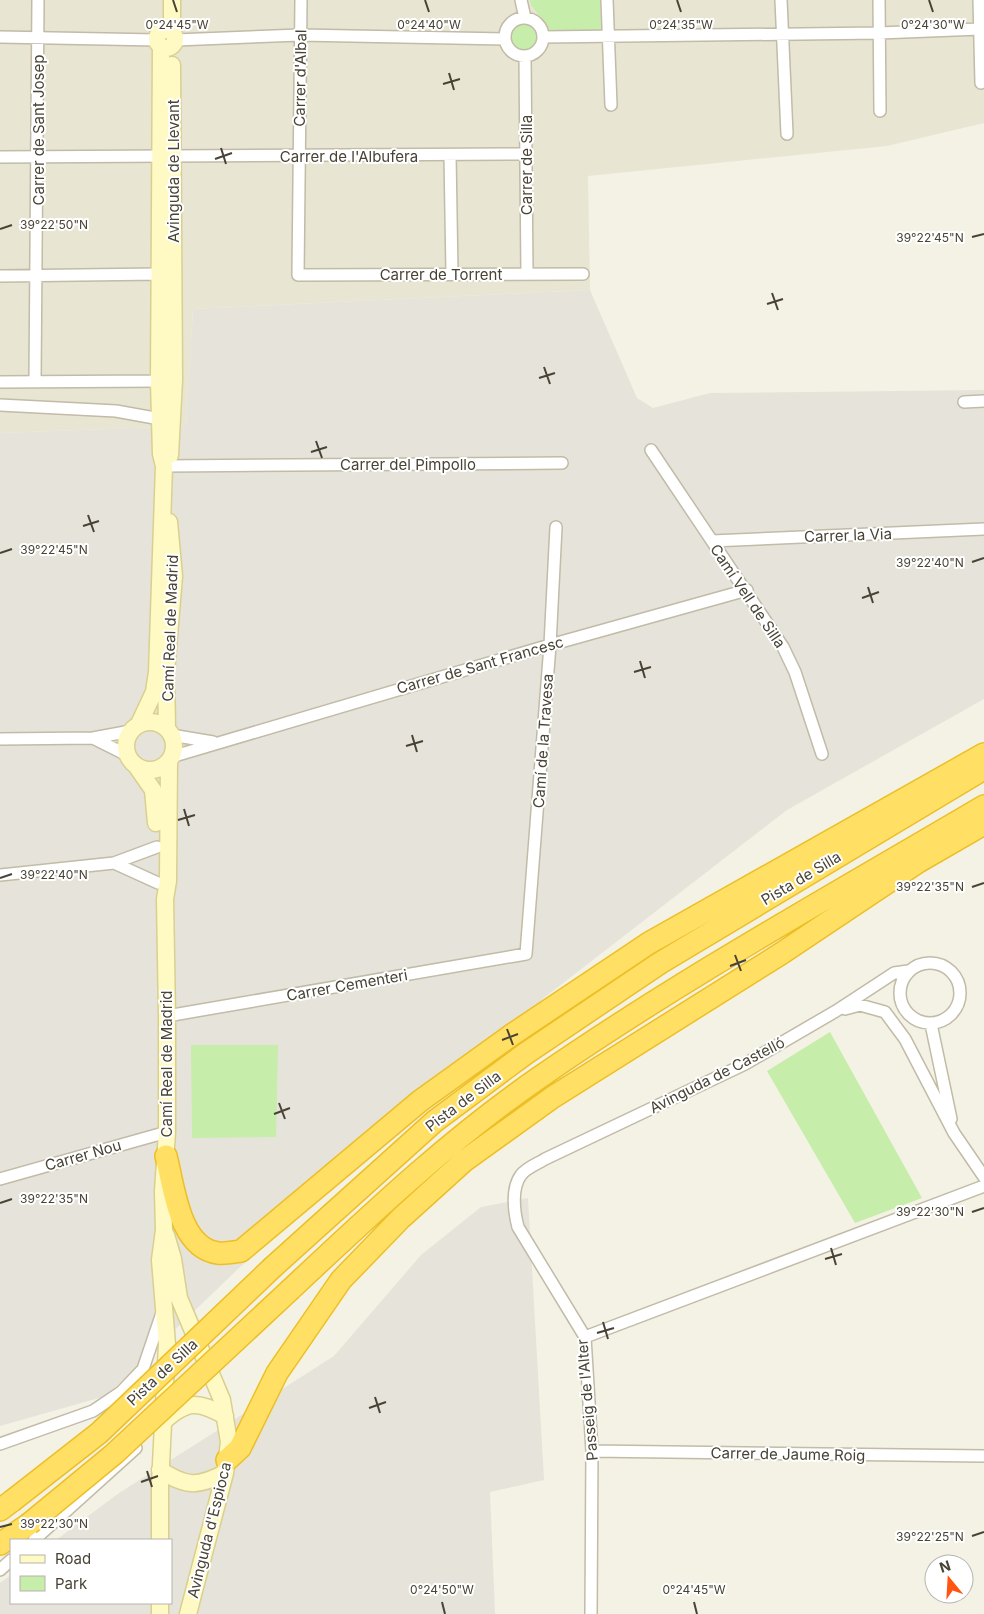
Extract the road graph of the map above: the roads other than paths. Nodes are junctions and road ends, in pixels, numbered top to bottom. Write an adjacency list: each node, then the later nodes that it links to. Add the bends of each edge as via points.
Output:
1 (38, 0): 16 (street, Carrer de Sant Josep)
2 (161, 0): 20 (street, Avinguda de Llevant)
3 (172, 0): 20 (street, Avinguda de Llevant)
4 (301, 0): 14 (street, Carrer d'Albal)
5 (521, 0): 10 (street)
6 (608, 0): 15 (street)
7 (781, 0): 13 (street)
8 (878, 0): 12 (street)
9 (979, 0): 11 (street)
10 (526, 18): 18 (street, via 536,22); 19 (street, via 508,26)
11 (980, 29): 12 (street); 22 (street)
12 (879, 33): 13 (street); 24 (street)
13 (782, 34): 15 (street); 25 (street)
14 (300, 35): 19 (street); 20 (street); 29 (street, Carrer d'Albal)
15 (609, 35): 18 (street); 23 (street)
16 (38, 36): 17 (street); 20 (street); 31 (street, Carrer de Sant Josep)
17 (0, 37)
18 (543, 37): 21 (street, via 540,48)
19 (505, 38): 21 (street, via 509,50)
20 (166, 40): 28 (street, Avinguda de Llevant)
21 (525, 56): 26 (street, Carrer de Silla)
22 (981, 83)
23 (611, 105)
24 (880, 111)
25 (787, 134)
26 (525, 154): 27 (street, Carrer de l'Albufera); 34 (street, Carrer de Silla)
27 (450, 155): 29 (street, Carrer de l'Albufera); 32 (street)
28 (167, 156): 29 (street, Carrer de l'Albufera); 31 (street, Carrer de l'Albufera); 33 (street, Avinguda de Llevant); 39 (street, Avinguda de Llevant)
29 (299, 156): 36 (street, Carrer d'Albal)
30 (0, 157): 31 (street, Carrer de l'Albufera)
31 (38, 157): 38 (street, Carrer de Sant Josep)
32 (452, 273): 34 (street, Carrer de Torrent); 36 (street, Carrer de Torrent)
33 (159, 274): 38 (street); 39 (street, Avinguda de Llevant, via 165,276); 42 (street, Avinguda de Llevant)
34 (526, 274): 35 (street, Carrer de Torrent)
35 (583, 274)
36 (298, 275)
37 (0, 276): 38 (street)
38 (36, 276): 41 (street, Carrer de Sant Josep)
39 (173, 295): 40 (street, Avinguda de Llevant)
40 (174, 350): 42 (street, Avinguda de Llevant, via 167,361 167,374); 47 (street, Avinguda de Llevant)
41 (35, 380): 42 (street); 43 (street)
42 (159, 381): 47 (street, Avinguda de Llevant)
43 (0, 382)
44 (984, 401): 45 (street)
45 (964, 402)
46 (0, 405): 47 (street, via 116,411)
47 (167, 419): 49 (street, Camí Real de Madrid)
48 (650, 450): 54 (street, Camí Vell de Silla)
49 (167, 460): 50 (street, Carrer del Pimpollo); 51 (street, Camí Real de Madrid)
50 (562, 463)
51 (163, 498): 57 (street, Camí Real de Madrid, via 157,672 154,692); 58 (street, Camí Real de Madrid, via 173,539 174,576 166,673)
52 (556, 527): 56 (street, Camí de la Travesa)
53 (984, 529): 54 (street, Carrer la Via)
54 (712, 541): 55 (street, Camí Vell de Silla)
55 (747, 590): 56 (street, Carrer de Sant Francesc); 62 (street, Camí Vell de Silla, via 789,659)
56 (550, 645): 61 (street, Carrer de Sant Francesc); 74 (street, Camí de la Travesa)
57 (135, 728): 58 (street, via 154,722); 59 (street); 65 (street, via 126,743)
58 (169, 732): 61 (street, Carrer de Sant Francesc); 64 (street, via 174,746)
59 (93, 738): 60 (street); 65 (street)
60 (0, 739)
61 (215, 743): 64 (street, Carrer de Sant Francesc)
62 (822, 754)
63 (984, 754): 83 (highway, via 633,953 420,1101 241,1251 217,1253 196,1244 184,1228)
64 (170, 759): 65 (street, via 150,770); 73 (street, Camí Real de Madrid)
65 (132, 761): 69 (street, Camí Real de Madrid, via 155,795)
66 (984, 769): 98 (highway, Pista de Silla, bridge, via 660,963 526,1054 435,1122 273,1267 98,1433)
67 (984, 806): 99 (highway, Pista de Silla, bridge, via 673,990 540,1077 451,1143 386,1199)
68 (984, 824): 96 (highway, via 918,862 782,953 553,1097 464,1161 401,1218 341,1280 277,1373 240,1448)
69 (157, 847): 70 (street); 72 (street, Camí Real de Madrid)
70 (114, 863): 71 (street); 72 (street)
71 (0, 875)
72 (158, 883): 73 (street, Camí Real de Madrid)
73 (165, 898): 77 (street, Camí Real de Madrid)
74 (526, 954): 77 (street, Carrer Cementeri)
75 (908, 971): 76 (street, Avinguda de Castelló, via 894,973); 78 (street, via 899,995 901,1004); 79 (street, via 927,963 937,963 947,967 959,983 959,1002 955,1011)
76 (836, 1011): 80 (street, via 860,1005 885,1012); 84 (street, Avinguda de Castelló, via 745,1064 545,1159)
77 (168, 1016): 81 (street, Camí Real de Madrid)
78 (912, 1018): 79 (street); 80 (street)
79 (931, 1024): 82 (street)
80 (904, 1039): 82 (street)
81 (166, 1132): 83 (street, Camí Real de Madrid); 86 (street, Carrer Nou)
82 (954, 1133): 85 (street)
83 (166, 1156): 88 (street, Camí Real de Madrid)
84 (521, 1175): 90 (street, Passeig de l'Alter, via 514,1213 518,1227)
85 (984, 1177)
86 (0, 1178)
87 (984, 1186): 90 (street)
88 (164, 1230): 89 (street, Camí Real de Madrid, via 160,1260); 91 (street, Camí Real de Madrid, via 173,1259 179,1298 222,1400)
89 (164, 1308): 92 (street, Camí Real de Madrid, via 167,1344); 93 (street, via 143,1369 121,1392 93,1411)
90 (585, 1337): 94 (street, Passeig de l'Alter)
91 (225, 1416): 92 (street, via 207,1406 192,1404 177,1409); 96 (street, Avinguda d'Espioca, via 229,1442)
92 (162, 1422): 97 (street); 99 (street)
93 (0, 1444)
94 (592, 1451): 95 (street, Carrer de Jaume Roig); 105 (street, Passeig de l'Alter)
95 (984, 1456)
96 (226, 1466): 97 (street, via 197,1484 184,1483); 104 (street, Avinguda d'Espioca)
97 (160, 1470): 101 (street)
98 (6, 1506)
99 (32, 1532): 100 (highway, Pista de Silla)
100 (13, 1539)
101 (160, 1539)
102 (10, 1561): 103 (street)
103 (0, 1570)
104 (188, 1614)
105 (591, 1614)

